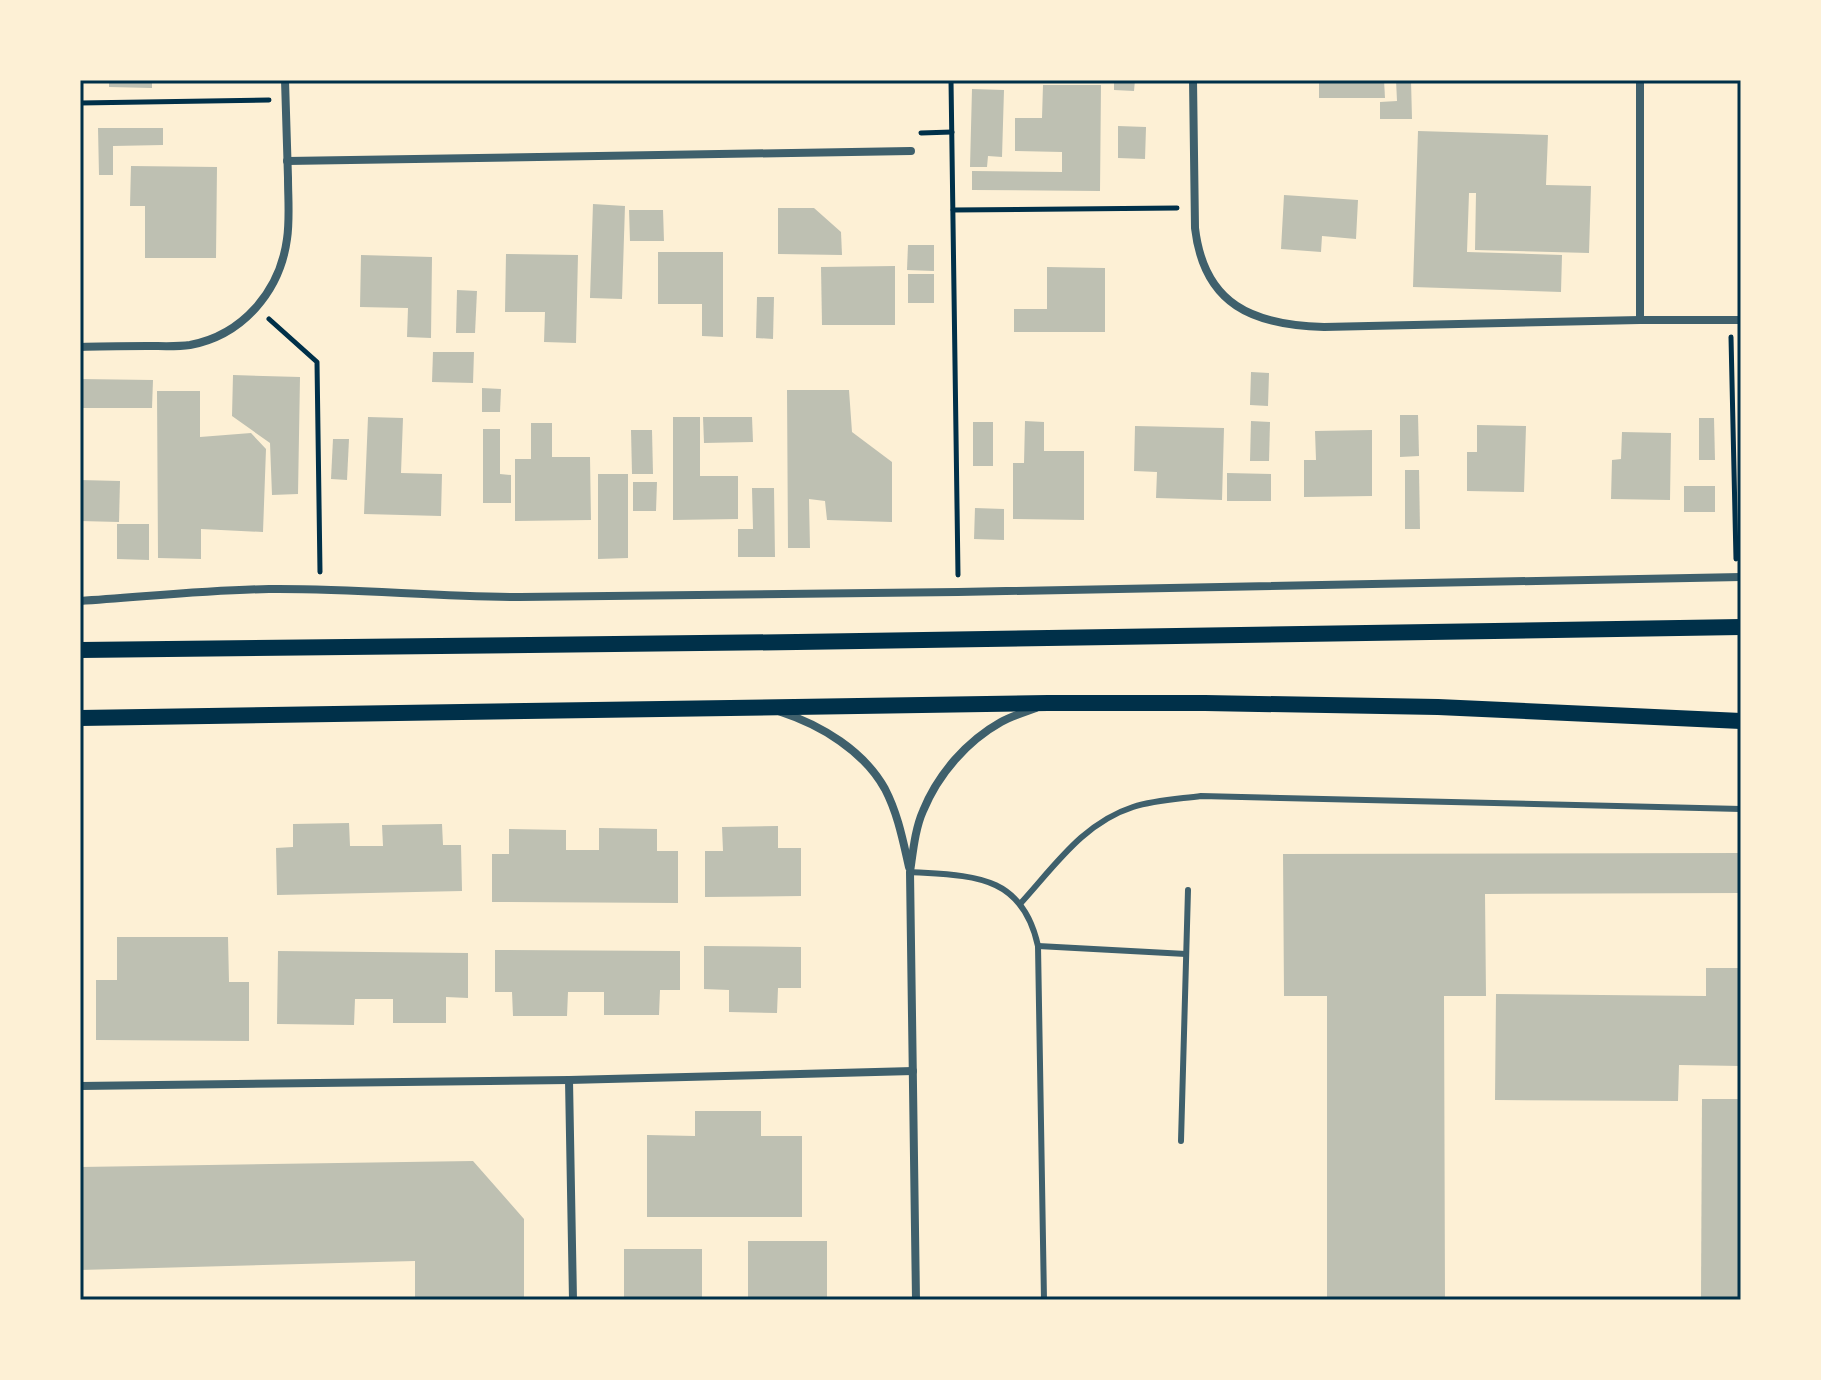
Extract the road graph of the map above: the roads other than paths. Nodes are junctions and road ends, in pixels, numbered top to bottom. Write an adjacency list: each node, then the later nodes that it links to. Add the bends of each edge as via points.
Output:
1 (285, 80): 5 (street)
2 (1193, 80): 6 (street, via 1197,248 1214,284 1244,311 1303,327)
3 (1640, 80): 6 (street)
4 (911, 151): 5 (street)
5 (287, 161): 8 (street, via 282,264 257,308 242,322 187,345)
6 (1640, 320): 7 (street)
7 (1741, 320)
8 (80, 347)
9 (1738, 577): 10 (street, via 504,597 320,589)
10 (80, 601)
11 (1741, 627): 12 (main road)
12 (80, 650)
13 (1048, 703): 14 (main road); 16 (main road, via 1423,707); 18 (street, via 1002,721 954,761 922,813)
14 (772, 708): 15 (main road); 18 (street, via 823,730 866,765 893,807)
15 (80, 718)
16 (1741, 721)
17 (1741, 809): 20 (lane, via 1201,796 1137,806 1106,818 1081,837)
18 (910, 872): 20 (lane, via 981,879); 23 (street)
19 (1188, 890): 22 (lane)
20 (1020, 904): 21 (lane)
21 (1038, 946): 22 (lane); 29 (lane)
22 (1186, 954): 26 (lane)
23 (913, 1071): 24 (street); 28 (street)
24 (569, 1080): 25 (street); 27 (street)
25 (80, 1086)
26 (1181, 1141)
27 (573, 1300)
28 (916, 1300)
29 (1044, 1300)

